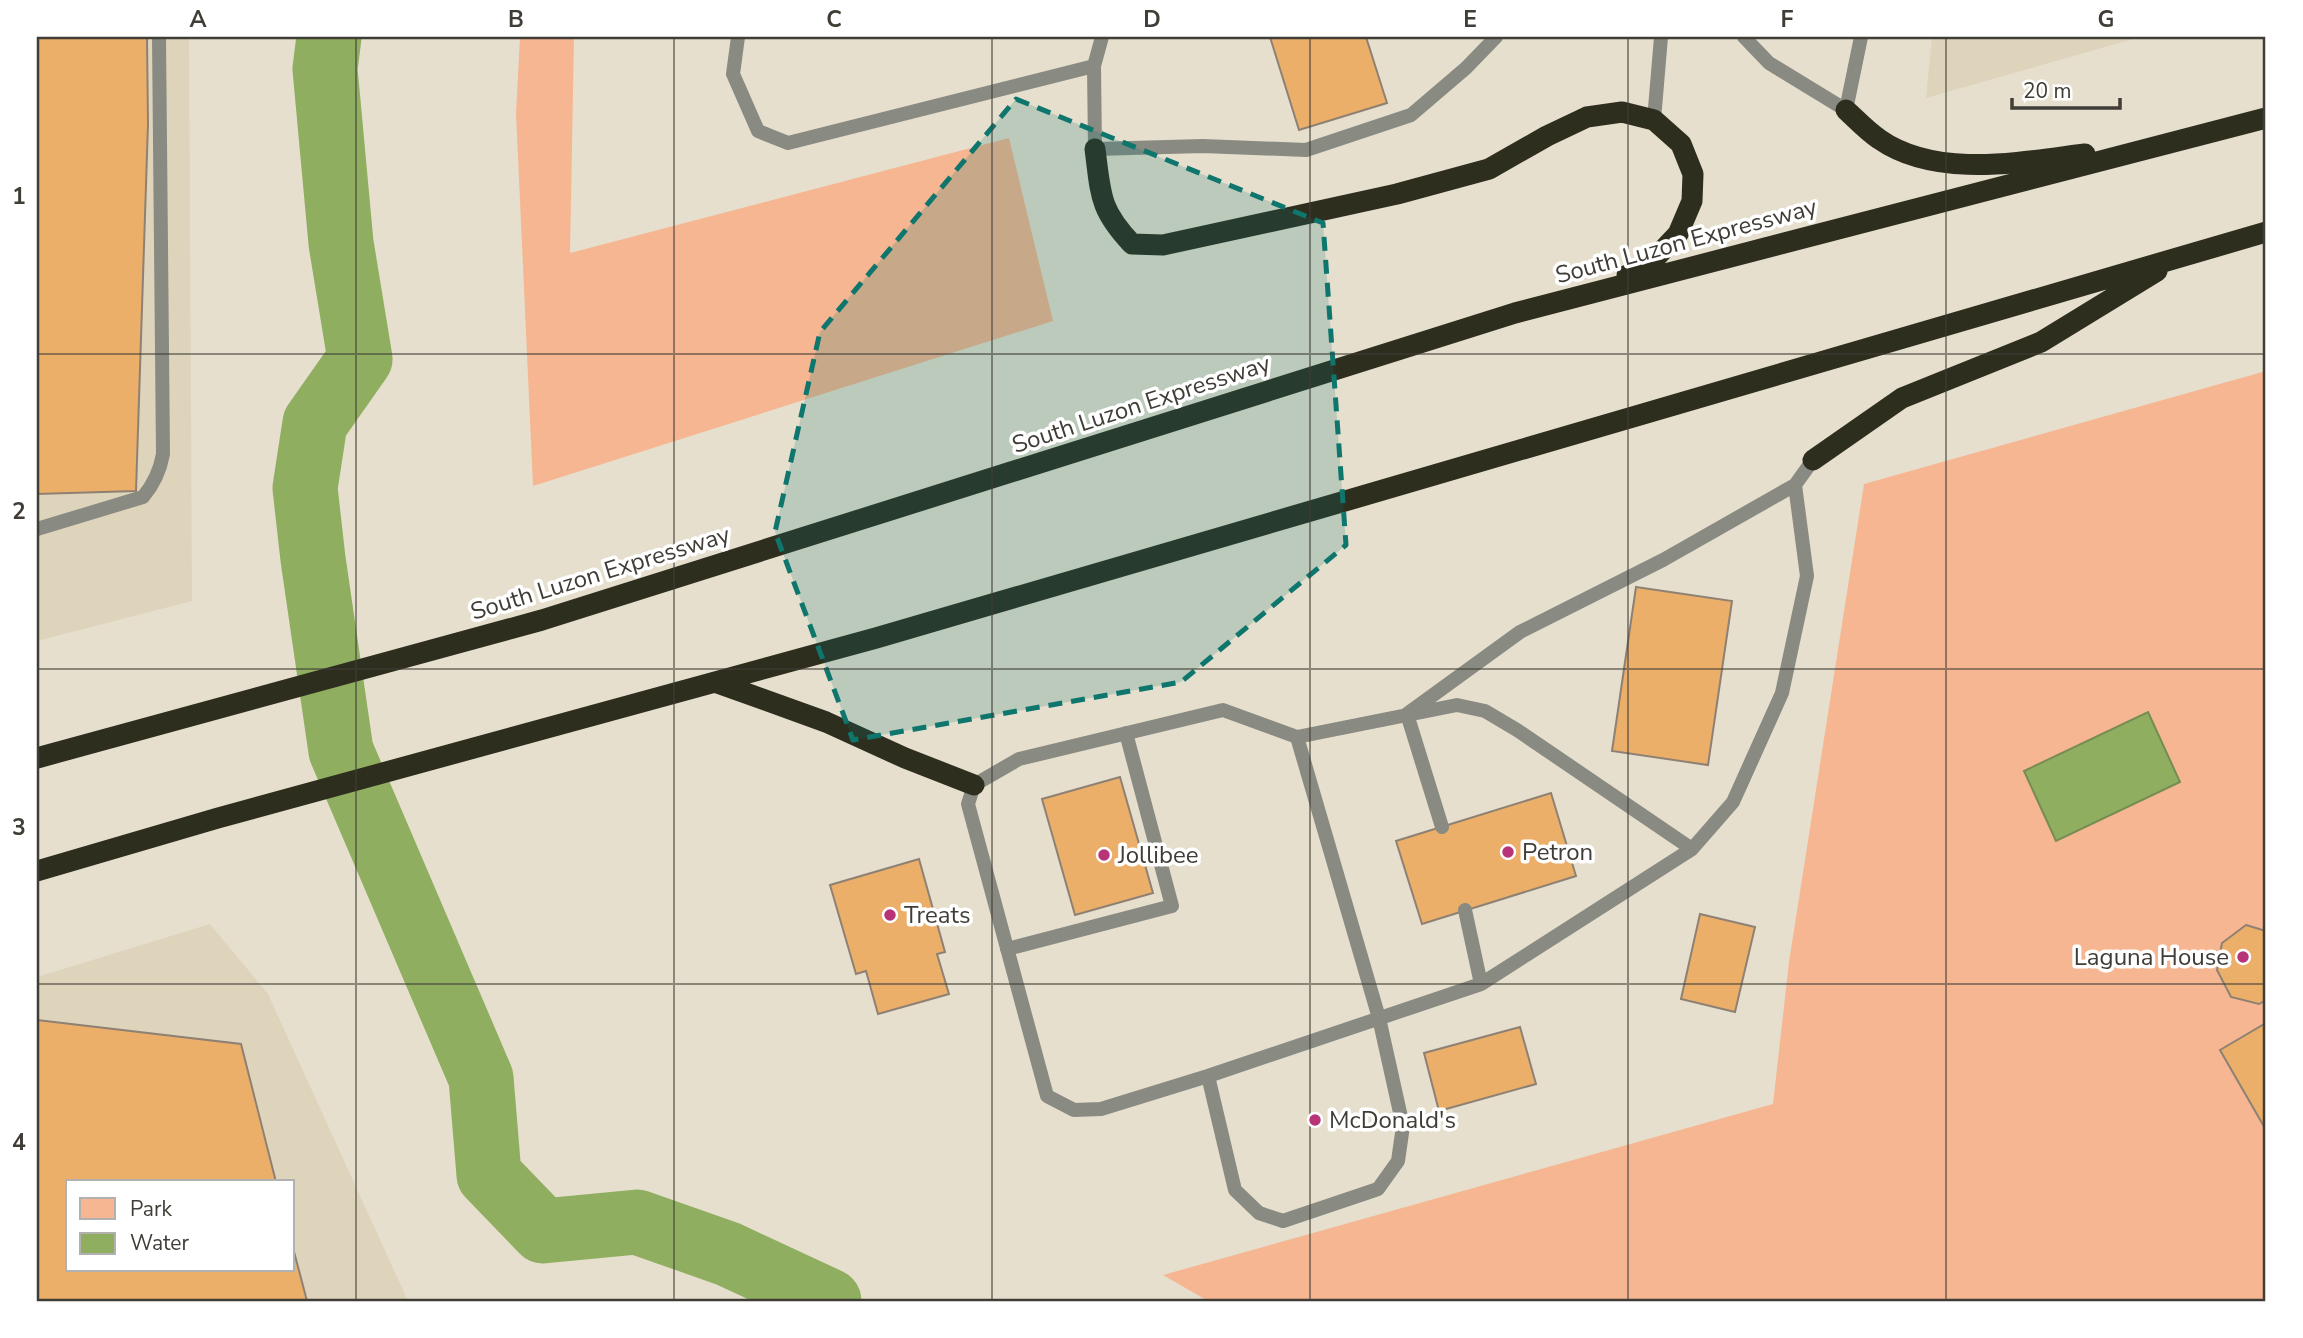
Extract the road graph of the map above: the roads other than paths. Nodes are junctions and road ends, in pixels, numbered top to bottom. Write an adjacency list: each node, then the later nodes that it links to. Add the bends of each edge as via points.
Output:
1 (159, 37): 19 (lane, via 161,467 143,496)
2 (738, 37): 8 (lane, via 733,74 758,131 788,143)
3 (1102, 37): 8 (lane)
4 (1496, 37): 13 (lane, via 1411,115 1306,150 1203,146)
5 (1661, 37): 11 (lane)
6 (1744, 37): 9 (lane, via 1769,63)
7 (1861, 37): 9 (lane)
8 (1094, 66): 13 (lane)
9 (1846, 110): 12 (highway, via 1879,140 1924,160 2001,164)
10 (2266, 118): 12 (highway, South Luzon Expressway)
11 (1654, 120): 13 (highway, via 1622,112 1587,117 1489,169 1163,245 1132,244 1115,226 1102,201); 16 (highway, via 1681,144 1693,174 1692,201 1678,234 1644,270)
12 (2171, 143): 16 (highway, South Luzon Expressway)
13 (1096, 149)
14 (2266, 232): 15 (highway)
15 (2179, 257): 17 (highway, via 2041,342 1902,397); 20 (highway, via 1152,559)
16 (1515, 313): 24 (highway, South Luzon Expressway, via 542,620)
17 (1813, 460): 18 (lane)
18 (1795, 485): 21 (lane, via 1663,560 1520,632); 27 (lane, via 1807,576 1782,693 1733,802)
19 (37, 529)
20 (715, 682): 25 (highway, via 826,722); 28 (highway)
21 (1407, 714): 23 (lane); 26 (lane); 27 (lane, via 1457,705 1485,711)
22 (1126, 733): 23 (lane, via 1223,710); 25 (lane, via 1019,759); 30 (lane, via 1172,906)
23 (1297, 737): 32 (lane)
24 (37, 758)
25 (974, 785): 30 (lane, via 968,804)
26 (1442, 827)
27 (1692, 849): 31 (lane)
28 (37, 871)
29 (1465, 910): 31 (lane)
30 (1007, 949): 33 (lane, via 1047,1096 1073,1110 1101,1108)
31 (1481, 984): 32 (lane)
32 (1379, 1018): 33 (lane); 33 (lane, via 1403,1126 1398,1161 1378,1189 1283,1221 1259,1213 1235,1190)
33 (1208, 1076)

